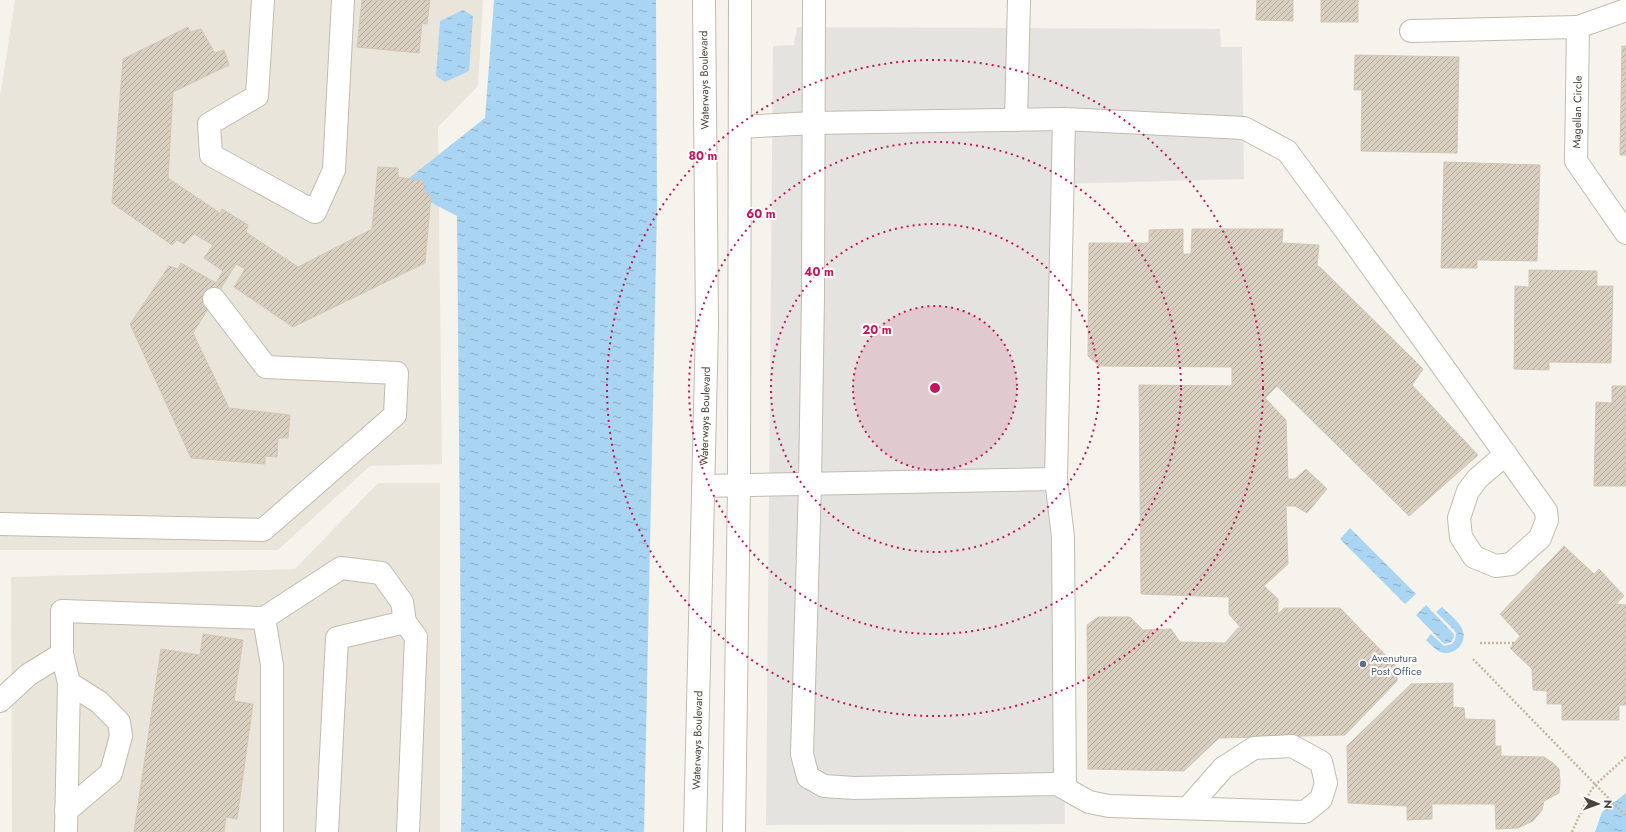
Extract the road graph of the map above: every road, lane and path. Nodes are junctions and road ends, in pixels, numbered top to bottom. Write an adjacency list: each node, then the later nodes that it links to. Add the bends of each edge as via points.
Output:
1 (263, 0): 2 (street, via 257,96 209,124 211,155 315,212 334,170)
2 (343, 0)
3 (704, 0): 19 (street, Waterways Boulevard, via 707,325)
4 (740, 0): 13 (street)
5 (814, 0): 12 (street)
6 (1019, 0): 11 (street)
7 (1626, 10): 8 (street)
8 (1578, 27): 9 (street); 14 (street, Magellan Circle, via 1576,161)
9 (1411, 31)
10 (1064, 119): 11 (street); 16 (street, via 1244,128 1287,151); 17 (street)
11 (1016, 120): 12 (street)
12 (814, 123): 13 (street); 18 (street)
13 (740, 127): 20 (street)
14 (1626, 233)
15 (214, 299): 21 (street, via 266,367 397,373 395,415 263,530)
16 (1506, 454): 16 (street, via 1546,511 1547,520 1540,538 1511,564 1496,566 1474,558 1461,537 1459,518 1468,491 1478,478)
17 (1056, 479): 18 (street); 32 (street, via 1063,537)
18 (810, 484): 20 (street); 32 (street, via 802,754 808,777 824,786 854,788 1057,784)
19 (703, 486): 20 (street); 40 (street, Waterways Boulevard)
20 (739, 486): 41 (street)
21 (0, 524)
22 (264, 618): 23 (street, via 341,568 381,574 402,602); 26 (street, via 62,611); 37 (street, via 272,665)
23 (405, 622): 38 (street, via 337,638); 39 (street, via 416,637)
24 (1480, 643): 25 (path)
25 (1514, 643)
26 (62, 654): 28 (street); 29 (street, via 28,674)
27 (1474, 659): 31 (path)
28 (69, 683): 35 (street); 35 (street, via 99,702 119,722 121,736 111,773)
29 (0, 701)
30 (1626, 757): 31 (path)
31 (1595, 785): 34 (path); 42 (path)
32 (1065, 788): 33 (street, via 1089,802 1109,806)
33 (1188, 808): 33 (street, via 1305,812 1321,799 1326,784 1321,762 1292,746 1254,748 1223,768)
34 (1626, 816)
35 (66, 822): 36 (street)
36 (72, 832)
37 (272, 832)
38 (327, 832)
39 (408, 832)
40 (695, 832)
41 (734, 832)
42 (1572, 832)

